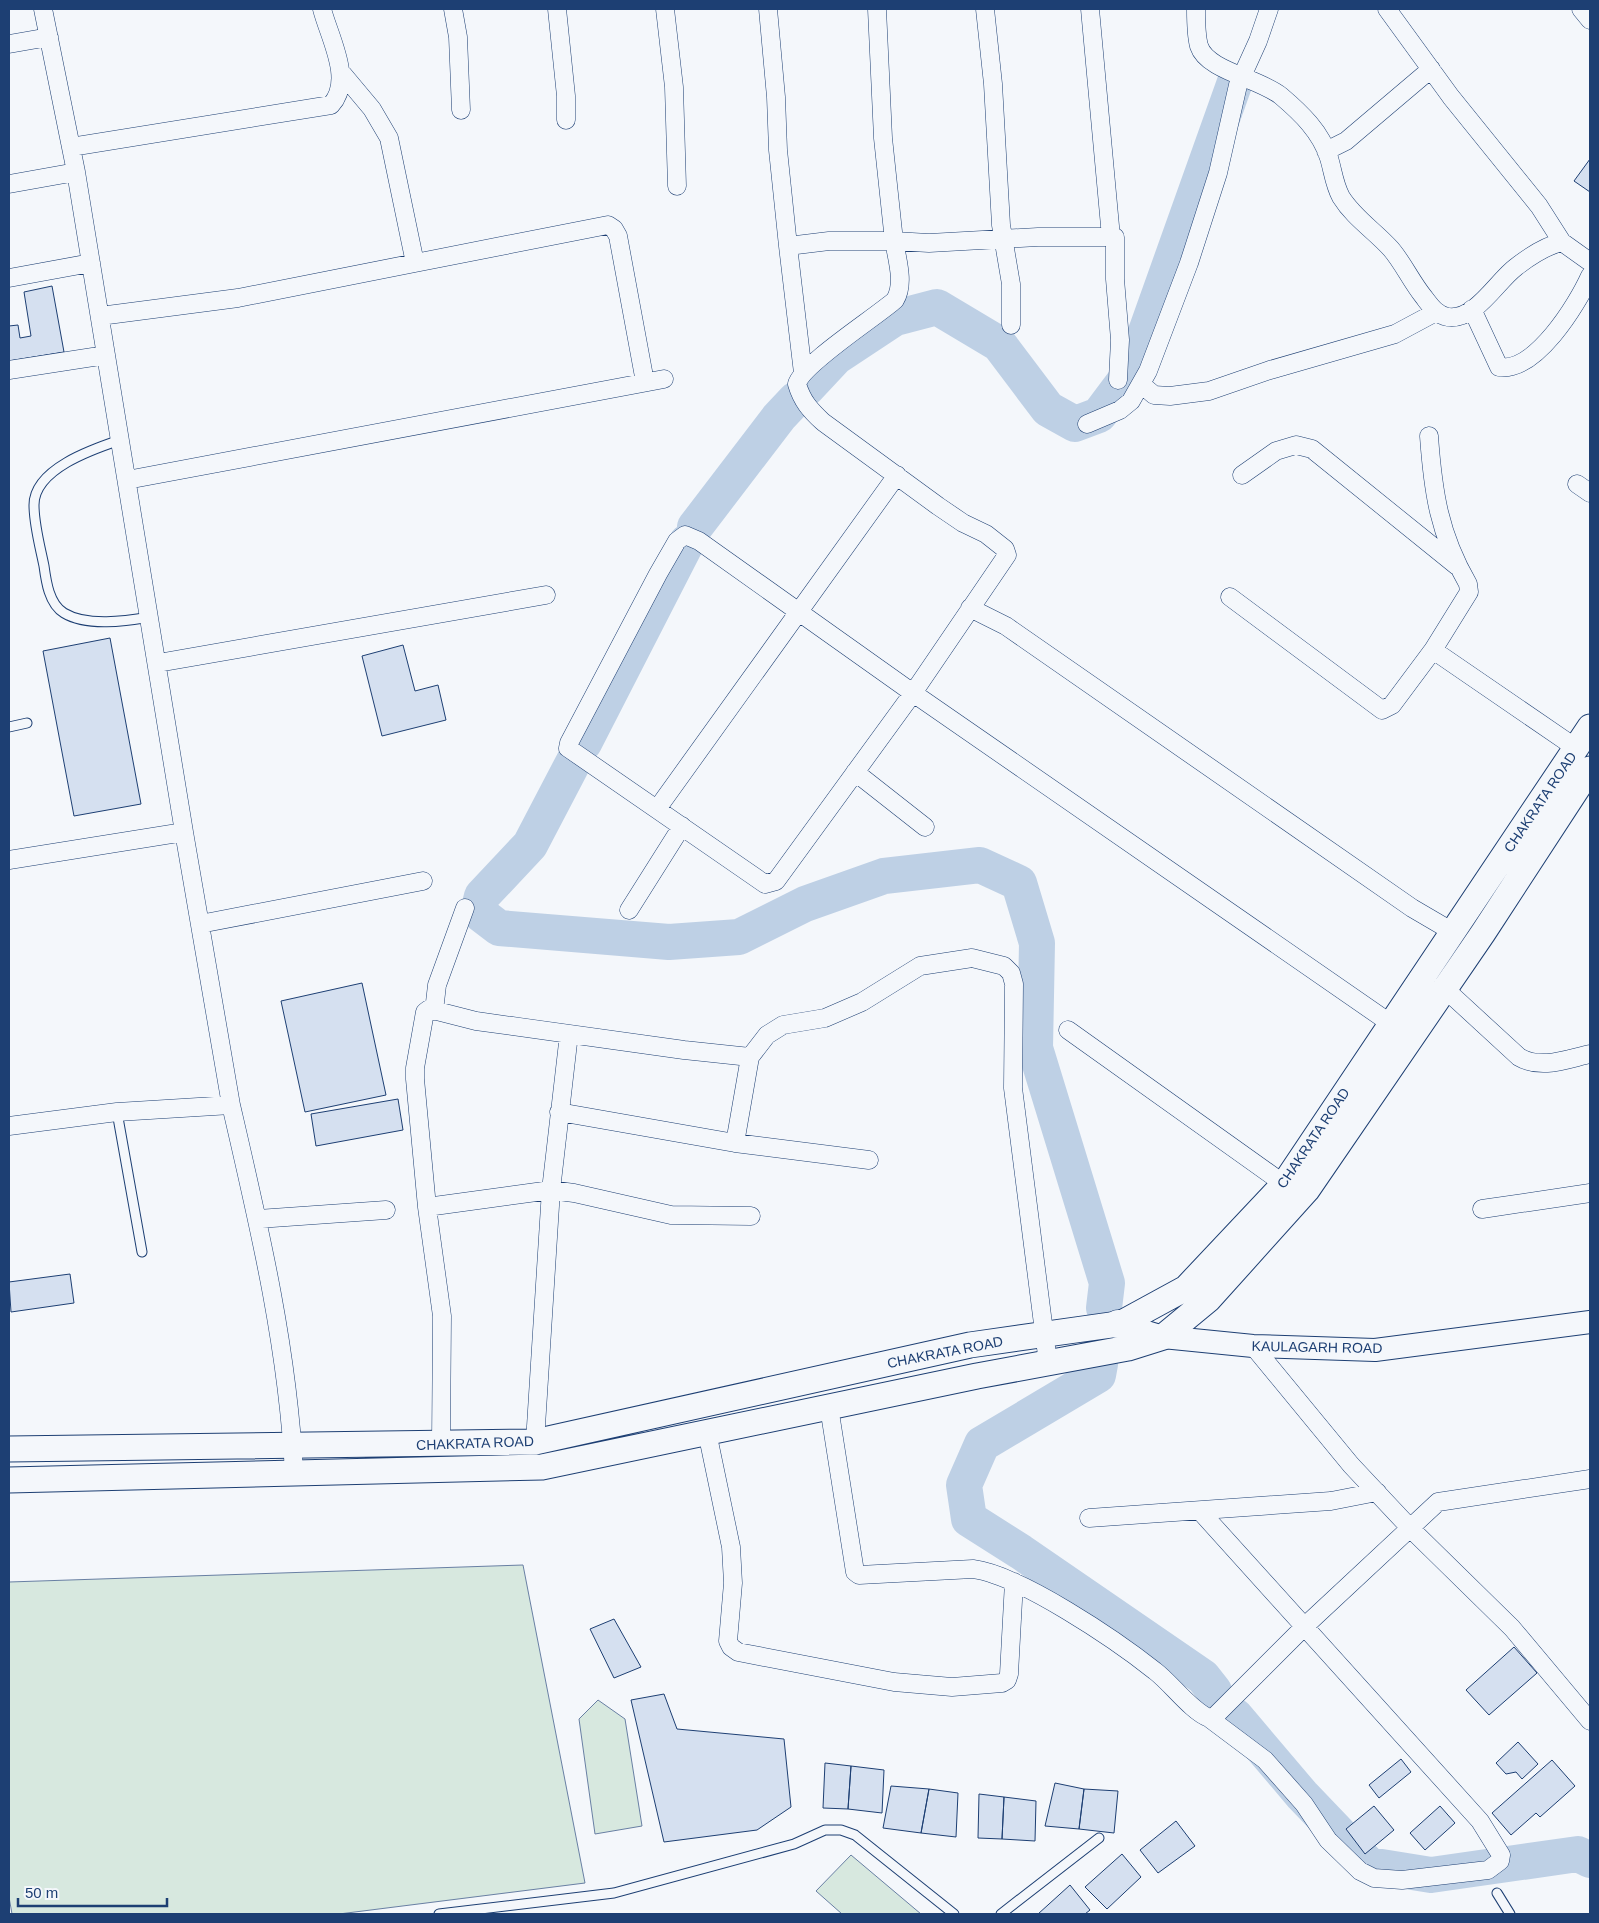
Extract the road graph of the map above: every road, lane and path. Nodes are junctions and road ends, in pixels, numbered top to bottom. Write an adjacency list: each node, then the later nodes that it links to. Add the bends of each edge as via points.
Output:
1 (44, 9): 15 (street)
2 (322, 9): 18 (street)
3 (453, 9): 20 (street, via 458,37)
4 (557, 9): 21 (street)
5 (665, 9): 26 (street, via 674,87)
6 (768, 9): 31 (street)
7 (877, 9): 29 (street, via 883,138)
8 (986, 9): 28 (street)
9 (1090, 9): 27 (street)
10 (1196, 9): 19 (street, via 1199,47 1206,59 1232,74)
11 (1269, 9): 19 (street)
12 (1581, 9): 14 (street)
13 (1392, 11): 17 (street)
14 (1590, 20)
15 (49, 37): 16 (street); 22 (street)
16 (9, 44)
17 (1431, 69): 23 (street, via 1346,141); 30 (street, via 1539,206)
18 (340, 72): 22 (street, via 339,95 331,105); 34 (street, via 372,109 389,138)
19 (1242, 75): 23 (street, via 1265,84 1306,118); 47 (street, via 1218,173 1186,271)
20 (461, 110)
21 (566, 120)
22 (71, 147): 24 (street)
23 (1326, 151): 38 (street, via 1336,186 1349,208 1392,251)
24 (76, 172): 25 (street); 33 (street)
25 (9, 184)
26 (677, 186)
27 (1112, 237): 28 (street); 45 (street, via 1115,237 1120,340)
28 (1002, 240): 29 (street); 40 (street, via 1011,284)
29 (894, 241): 31 (street, via 828,241); 43 (street, via 899,281 895,300)
30 (1562, 242): 32 (street); 37 (street, via 1547,246 1514,268)
31 (788, 246): 43 (street)
32 (1590, 262)
33 (91, 263): 36 (street); 39 (street)
34 (415, 263): 39 (street, via 238,298); 46 (street, via 608,225 614,228)
35 (1590, 276): 37 (street, via 1563,322 1546,342 1531,357 1507,368 1499,367 1494,360)
36 (9, 278)
37 (1472, 309): 38 (street, via 1464,315 1449,317)
38 (1436, 312): 47 (street, via 1395,334 1209,391 1154,395)
39 (100, 316): 41 (street)
40 (1011, 325)
41 (106, 355): 42 (street); 50 (street)
42 (9, 370)
43 (803, 373): 51 (street, via 798,384 808,409)
44 (664, 379): 46 (street)
45 (1118, 380)
46 (645, 382): 53 (street)
47 (1142, 385): 48 (street, via 1120,410)
48 (1087, 424)
49 (1429, 436): 54 (street, via 1433,486 1442,528)
50 (120, 440): 53 (street); 59 (lane, via 90,450 55,470 36,494 34,504 47,585 56,607 78,619 117,622)
51 (897, 474): 57 (street, via 963,523 986,534 1007,552 1006,559); 58 (street)
52 (1242, 475): 54 (street, via 1276,451 1296,445 1312,449)
53 (127, 480): 59 (street)
54 (1459, 568): 60 (street, via 1469,592)
55 (546, 595): 61 (street)
56 (1230, 597): 60 (street, via 1382,710 1392,705)
57 (970, 608): 62 (street); 78 (street, via 1029,640 1134,717 1194,755 1412,908)
58 (798, 612): 62 (street); 69 (street); 69 (street, via 699,541 685,535 676,541 568,748)
59 (150, 617): 61 (street)
60 (1433, 650): 66 (street)
61 (158, 663): 72 (street)
62 (912, 693): 68 (street); 81 (street)
63 (27, 723): 64 (lane)
64 (9, 727)
65 (1590, 727): 66 (main road, CHAKRATA ROAD)
66 (1576, 748): 78 (main road, CHAKRATA ROAD)
67 (1590, 769): 79 (main road, CHAKRATA ROAD)
68 (855, 772): 70 (street, via 776,881 770,884 764,884); 71 (street)
69 (657, 809): 70 (street)
70 (682, 826): 76 (street)
71 (925, 827)
72 (184, 832): 73 (street); 77 (street)
73 (9, 860)
74 (423, 881): 77 (street)
75 (465, 908): 80 (street, via 438,985)
76 (629, 910)
77 (200, 924): 87 (street)
78 (1453, 932): 81 (main road, CHAKRATA ROAD)
79 (1444, 989): 84 (main road, CHAKRATA ROAD); 85 (street, via 1528,1062 1543,1064)
80 (434, 1011): 83 (street, via 476,1021); 96 (street, via 429,1009 425,1012 414,1068)
81 (1390, 1023): 84 (street); 93 (main road, CHAKRATA ROAD)
82 (1068, 1030): 93 (street)
83 (569, 1034): 86 (street); 89 (street)
84 (1411, 1037): 105 (main road, CHAKRATA ROAD, via 1307,1190 1209,1299)
85 (1590, 1054)
86 (750, 1057): 91 (street); 104 (street, via 767,1034 783,1025 825,1018 862,1002 920,966 972,958 1004,966 1012,973 1013,1088)
87 (231, 1105): 88 (street); 100 (street)
88 (117, 1112): 90 (street); 101 (lane)
89 (559, 1112): 91 (street); 94 (street)
90 (9, 1126)
91 (735, 1143): 92 (street)
92 (869, 1160)
93 (1284, 1184): 103 (main road, CHAKRATA ROAD, via 1186,1288)
94 (551, 1190): 96 (street); 99 (street, via 672,1215); 110 (street)
95 (1590, 1193): 97 (street)
96 (427, 1207): 111 (street, via 442,1316)
97 (1482, 1209)
98 (386, 1210): 100 (street)
99 (751, 1216)
100 (258, 1219): 112 (street, via 287,1389)
101 (142, 1252)
102 (1590, 1322): 106 (street, KAULAGARH ROAD, via 1375,1350)
103 (1119, 1324): 104 (main road, CHAKRATA ROAD); 105 (street, KAULAGARH ROAD)
104 (1044, 1335): 107 (street); 110 (main road, CHAKRATA ROAD, via 970,1345)
105 (1163, 1337): 106 (street, KAULAGARH ROAD); 107 (main road, CHAKRATA ROAD, via 1128,1348)
106 (1254, 1346): 117 (street)
107 (1048, 1363): 108 (main road, CHAKRATA ROAD)
108 (829, 1407): 109 (main road, CHAKRATA ROAD); 121 (street, via 855,1572 859,1576 972,1570 989,1571)
109 (707, 1432): 114 (main road, CHAKRATA ROAD, via 542,1467); 121 (street, via 731,1547 733,1584 728,1641 738,1652 894,1682 952,1687 1002,1684 1009,1674)
110 (536, 1442): 111 (main road, CHAKRATA ROAD)
111 (441, 1444): 112 (main road, CHAKRATA ROAD)
112 (292, 1447): 113 (main road, CHAKRATA ROAD); 114 (street)
113 (9, 1449)
114 (294, 1472): 116 (main road, CHAKRATA ROAD)
115 (1590, 1479): 120 (street, via 1438,1502)
116 (9, 1480)
117 (1377, 1492): 118 (street, via 1331,1501); 120 (street)
118 (1200, 1511): 119 (street); 122 (street)
119 (1089, 1518)
120 (1411, 1529): 122 (street); 124 (street, via 1512,1628)
121 (1014, 1582): 123 (street, via 1108,1637 1156,1671)
122 (1305, 1626): 123 (street); 123 (street, via 1480,1821 1501,1855 1492,1867 1390,1880 1374,1878 1360,1871 1328,1840 1304,1804 1266,1760)
123 (1209, 1718)
124 (1590, 1721)
125 (1099, 1838): 129 (lane)
126 (1497, 1893): 130 (lane)
127 (439, 1914): 128 (lane, via 614,1893 794,1844 825,1830 841,1830 855,1835)
128 (954, 1914)
129 (1001, 1914)
130 (1510, 1914)

